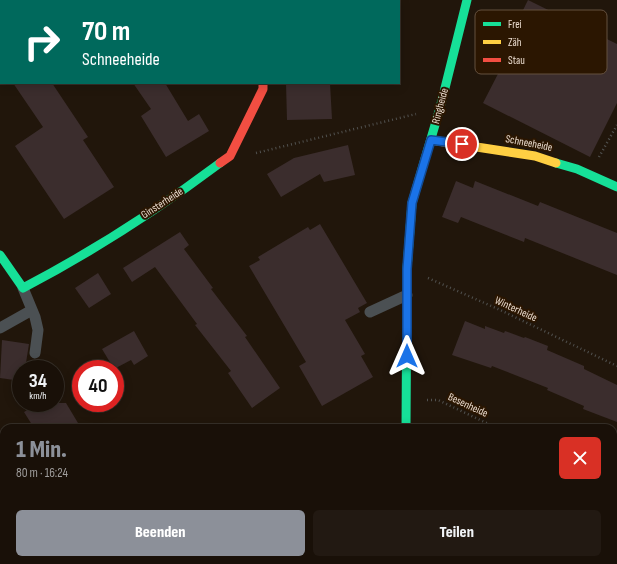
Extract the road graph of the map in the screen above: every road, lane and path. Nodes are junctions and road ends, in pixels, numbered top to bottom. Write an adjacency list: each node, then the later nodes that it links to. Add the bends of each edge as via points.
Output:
1 (467, 0): 3 (street, Ringheide)
2 (263, 84): 6 (street, Ginsterheide, via 263,89 230,156)
3 (440, 108): 5 (street, Ringheide); 6 (path)
4 (617, 125): 7 (path)
5 (431, 140): 7 (street, Schneeheide, via 535,156 556,161); 10 (street, Ringheide, via 412,203)
6 (222, 161): 11 (street, Ginsterheide, via 191,185 59,269)
7 (590, 175): 8 (street, Schneeheide)
8 (617, 187)
9 (0, 255): 11 (street)
10 (407, 269): 12 (street, Ringheide); 17 (path, Winterheide)
11 (23, 288): 13 (lane)
12 (407, 295): 14 (lane); 18 (street, Ringheide)
13 (32, 310): 15 (lane); 16 (lane, via 38,330)
14 (370, 312)
15 (0, 328)
16 (35, 353)
17 (617, 366)
18 (406, 401): 19 (street, Ringheide); 20 (path, Besenheide, via 438,400)
19 (406, 424)
20 (489, 424)

